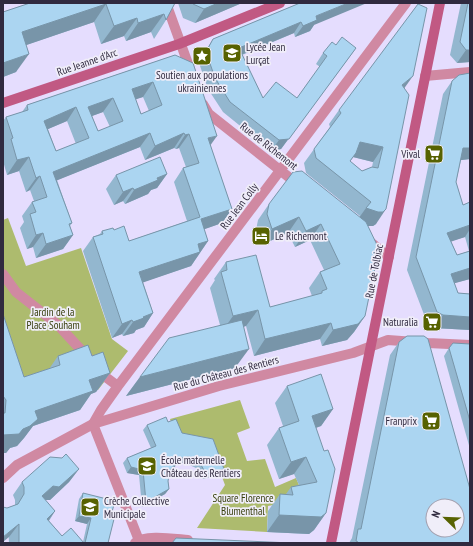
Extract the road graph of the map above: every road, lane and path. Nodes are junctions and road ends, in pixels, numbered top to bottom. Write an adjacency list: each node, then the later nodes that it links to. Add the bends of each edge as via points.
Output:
1 (166, 3): 5 (street)
2 (280, 3): 5 (main road, Rue Jeanne d'Arc)
3 (406, 3): 11 (street, Rue Jean Colly)
4 (440, 3): 7 (main road, Rue de Tolbiac)
5 (179, 44): 8 (street); 10 (main road, Rue Jeanne d'Arc)
6 (470, 72): 7 (street)
7 (425, 76): 14 (main road, Rue de Tolbiac)
8 (193, 79)
9 (199, 93): 11 (street, Rue de Richemont, via 209,114)
10 (3, 103)
11 (281, 170): 12 (street, Rue de Richemont); 19 (street, Rue Jean Colly, via 118,386)
12 (307, 191)
13 (359, 233): 14 (street)
14 (389, 257): 17 (main road, Rue de Tolbiac)
15 (3, 274): 18 (street, via 16,292 58,325)
16 (470, 345): 17 (street, Rue du Château des Rentiers, via 429,348 388,340)
17 (371, 347): 19 (street, Rue du Château des Rentiers, via 219,386); 23 (main road, Rue de Tolbiac)
18 (115, 384)
19 (93, 424): 20 (street, Rue du Château des Rentiers, via 17,465); 22 (street)
20 (3, 478)
21 (196, 540): 22 (street, via 151,538)
22 (138, 542)
23 (331, 543)

